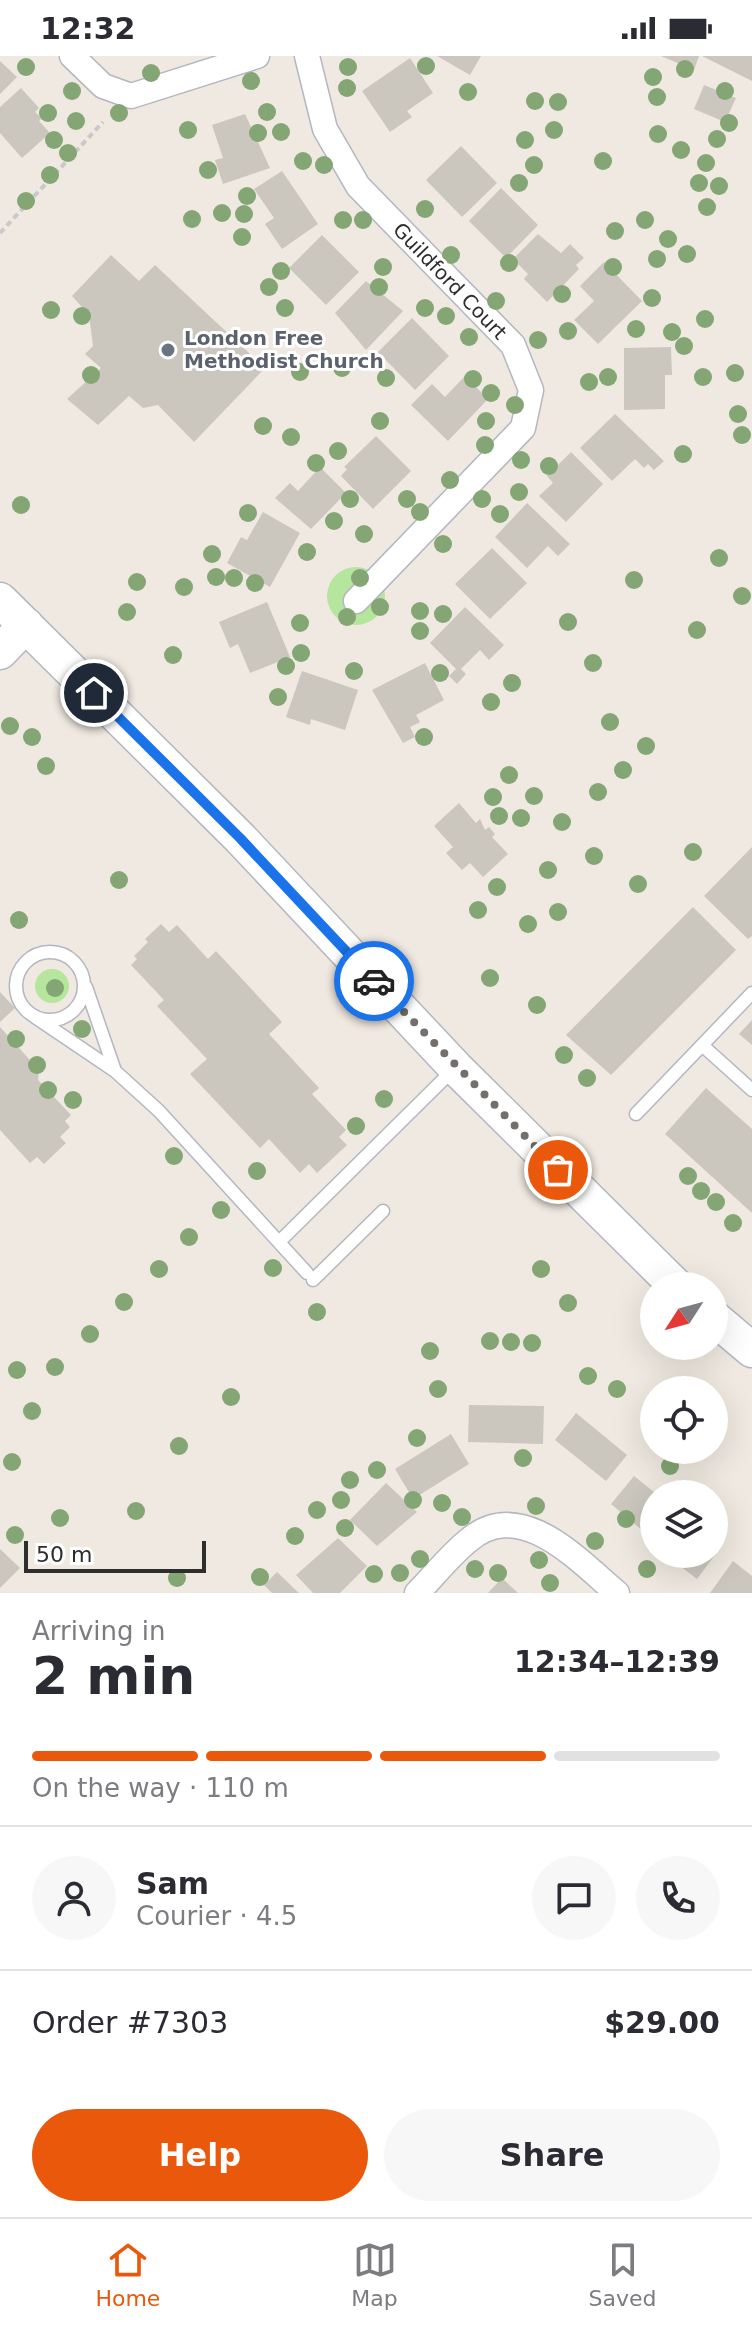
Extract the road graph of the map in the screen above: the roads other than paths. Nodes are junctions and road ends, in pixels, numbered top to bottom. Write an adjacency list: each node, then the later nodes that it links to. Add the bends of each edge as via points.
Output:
1 (72, 56): 2 (street, via 103,86 131,96)
2 (257, 56)
3 (307, 56): 5 (street, Guildford Court, via 325,129 358,186 513,345 531,390 523,428)
4 (0, 600): 6 (main road)
5 (356, 601)
6 (26, 625): 7 (main road); 12 (main road, via 240,838)
7 (0, 652)
8 (84, 980): 10 (lane, via 82,998 71,1013 54,1020); 10 (lane, via 76,963 61,953 29,958 16,989 21,1005); 13 (lane)
9 (752, 993): 11 (lane)
10 (35, 1017): 13 (lane)
11 (702, 1045): 14 (lane); 15 (lane)
12 (456, 1068): 17 (lane); 18 (main road)
13 (115, 1071): 17 (lane, via 159,1111)
14 (752, 1090)
15 (636, 1114)
16 (383, 1211): 17 (lane, via 310,1277)
17 (279, 1242)
18 (662, 1272)
19 (728, 1330): 20 (main road)
20 (752, 1350)
21 (417, 1593): 22 (street, via 470,1538 491,1527 515,1525 538,1532)
22 (617, 1593)

